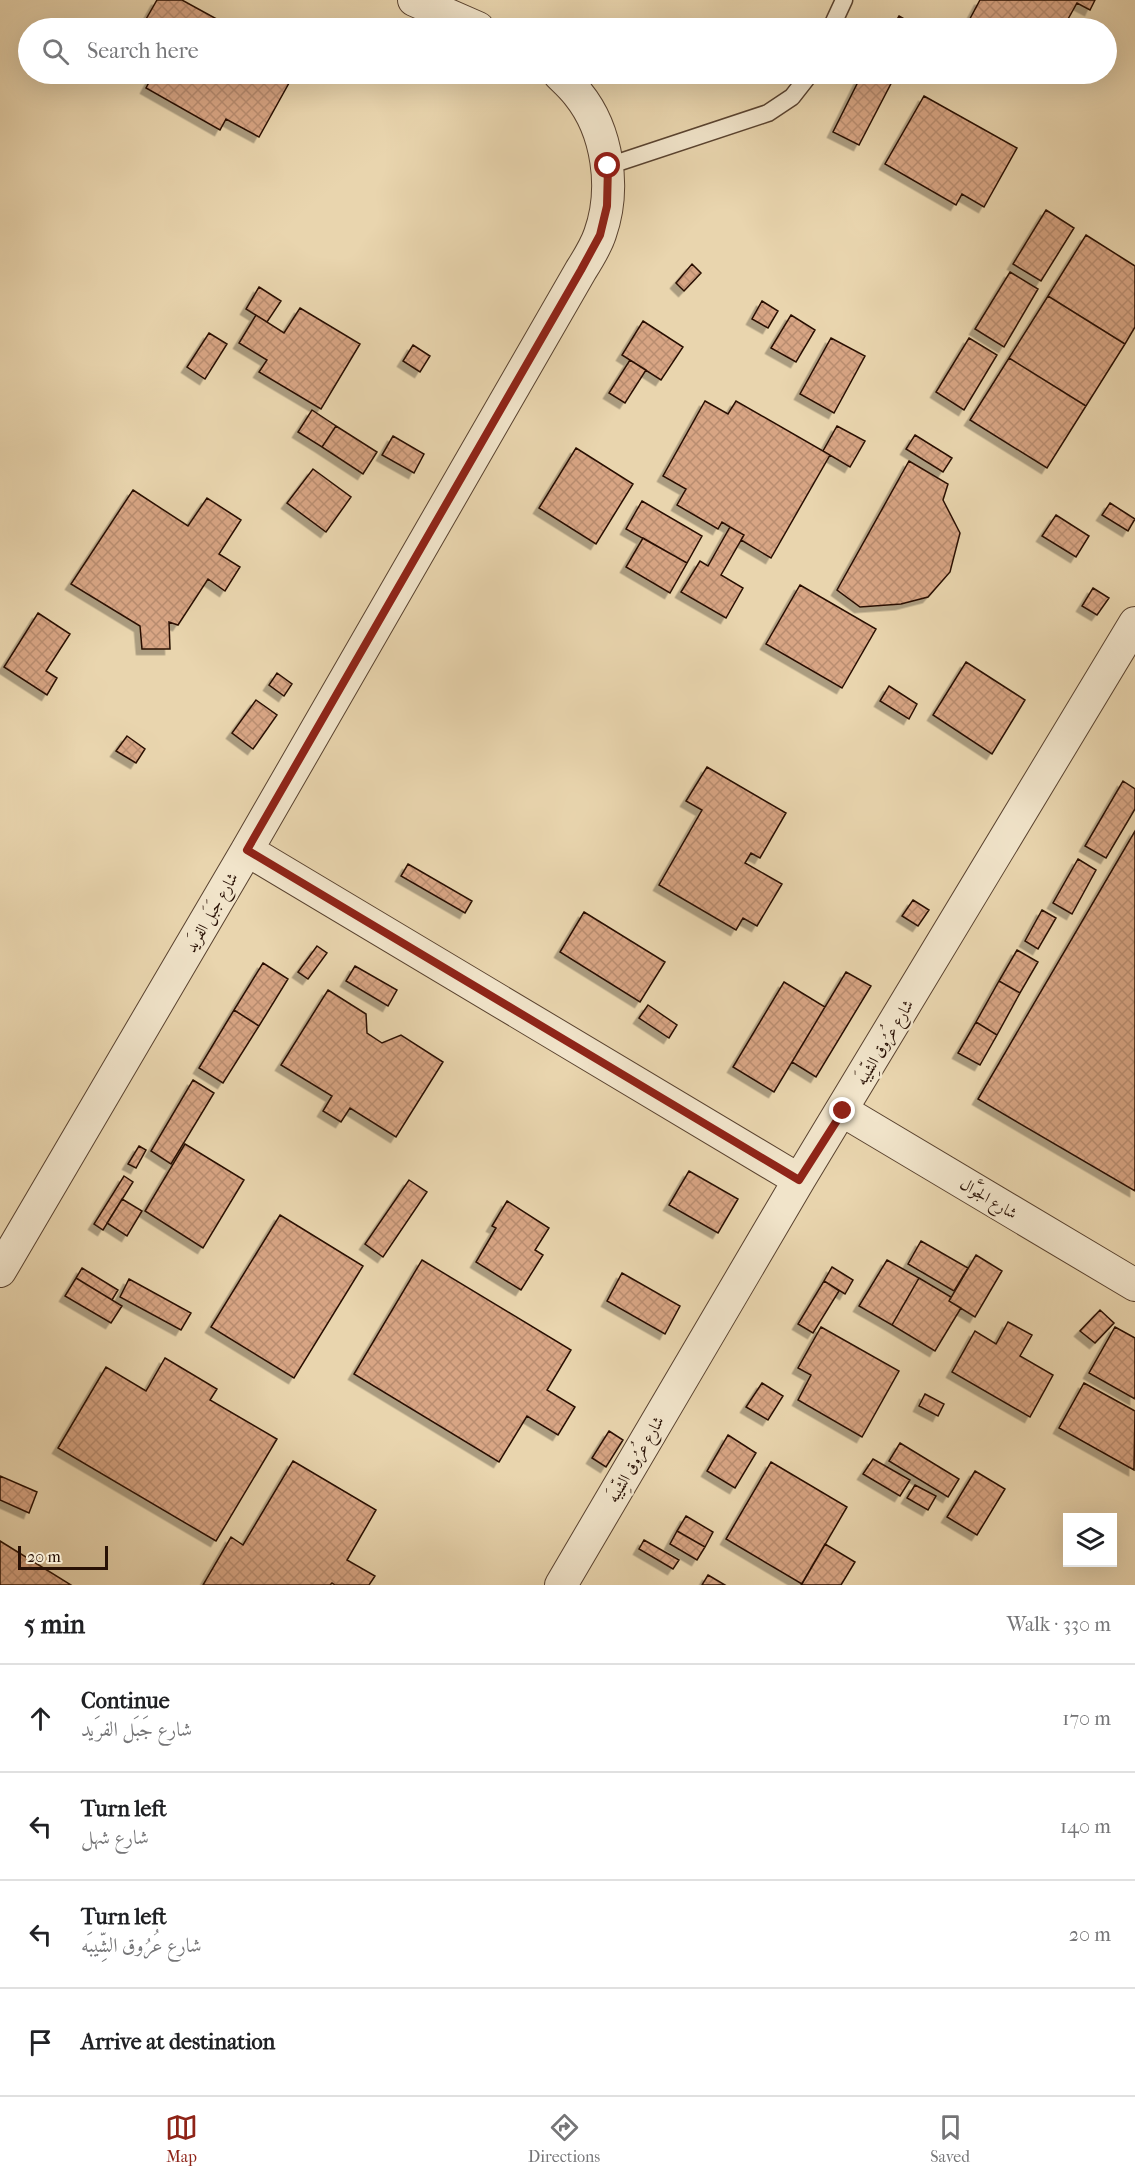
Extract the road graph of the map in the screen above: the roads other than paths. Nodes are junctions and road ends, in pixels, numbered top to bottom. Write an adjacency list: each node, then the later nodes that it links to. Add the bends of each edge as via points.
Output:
1 (414, 0): 3 (street)
2 (844, 0): 4 (lane)
3 (455, 18)
4 (836, 18)
5 (569, 84): 7 (street, شارع جَبَل الفرَيد, via 579,95 600,134)
6 (802, 84): 7 (lane, via 792,97 768,113)
7 (608, 166): 9 (street, شارع جَبَل الفرَيد, via 607,206 600,235)
8 (1135, 623): 10 (street, شارع عُرُوق الشِّيبَه)
9 (247, 850): 11 (street); 12 (street, شارع جَبَل الفرَيد)
10 (843, 1111): 11 (street, شارع عُرُوق الشِّيبَه); 13 (street, شارع الجَوَّال)
11 (799, 1180): 14 (street, شارع عُرُوق الشِّيبَه)
12 (0, 1271)
13 (1135, 1285)
14 (561, 1585)

